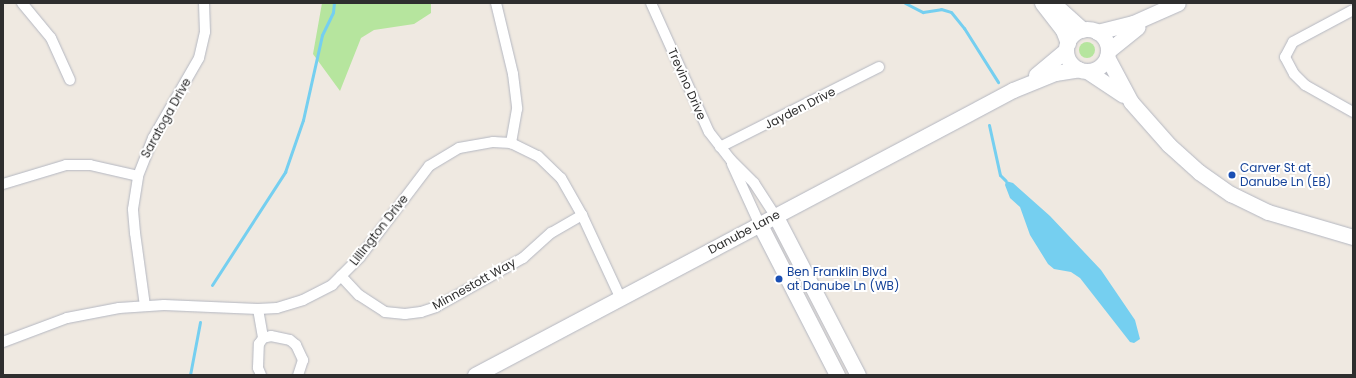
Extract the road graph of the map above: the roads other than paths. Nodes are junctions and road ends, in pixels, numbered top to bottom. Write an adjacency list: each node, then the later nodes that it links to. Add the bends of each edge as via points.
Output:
1 (22, 3): 15 (street, via 51,38)
2 (204, 3): 22 (street, Saratoga Drive, via 205,32 199,58 153,138)
3 (496, 3): 19 (street, via 513,74 517,109)
4 (651, 3): 20 (street, Trevino Drive, via 692,100)
5 (1042, 3): 11 (street, via 1062,30)
6 (1053, 3): 10 (street)
7 (1178, 3): 9 (street)
8 (1353, 10): 18 (street, via 1293,42 1285,57 1294,74 1305,85)
9 (1161, 12): 10 (street, via 1120,28); 12 (street, via 1124,37)
10 (1090, 31): 11 (street, via 1074,34); 12 (street, via 1105,40)
11 (1067, 47): 14 (street, via 1070,61); 16 (street, Danube Lane, via 1041,71)
12 (1107, 54): 14 (street, via 1099,67); 17 (street)
13 (879, 67): 20 (street, Jayden Drive)
14 (1083, 70): 16 (street, Danube Lane, via 1055,73); 17 (street)
15 (70, 80)
16 (1013, 90): 25 (street, Danube Lane)
17 (1131, 102): 27 (street, via 1184,159 1231,194 1268,212)
18 (1353, 112)
19 (512, 143): 24 (street, Lillington Drive, via 538,156 550,166 561,178); 28 (street, Lillington Drive, via 476,144 442,156 429,166 360,257)
20 (720, 147): 21 (street, Trevino Drive)
21 (731, 160): 25 (street, Trevino Drive, via 754,183); 26 (street, Trevino Drive)
22 (138, 176): 23 (street, via 96,166 66,165); 30 (street, Saratoga Drive, via 134,217)
23 (3, 184)
24 (582, 215): 28 (street, Minnestott Way, via 551,233 523,258 436,307 421,312 385,312 359,295); 29 (street, Lillington Drive)
25 (775, 215): 26 (street, Danube Lane); 38 (street)
26 (759, 223): 29 (street, Danube Lane); 37 (street)
27 (1353, 237)
28 (341, 276): 31 (street, Lillington Drive, via 319,294 277,308)
29 (620, 297): 36 (street, Danube Lane)
30 (145, 306): 31 (street, Lillington Drive); 33 (street, Lillington Drive, via 67,318)
31 (258, 309): 32 (street)
32 (263, 338): 34 (street, via 258,356); 35 (street, via 282,338 296,345 303,360)
33 (3, 342)
34 (261, 375)
35 (298, 375)
36 (475, 375)
37 (837, 375)
38 (858, 375)

